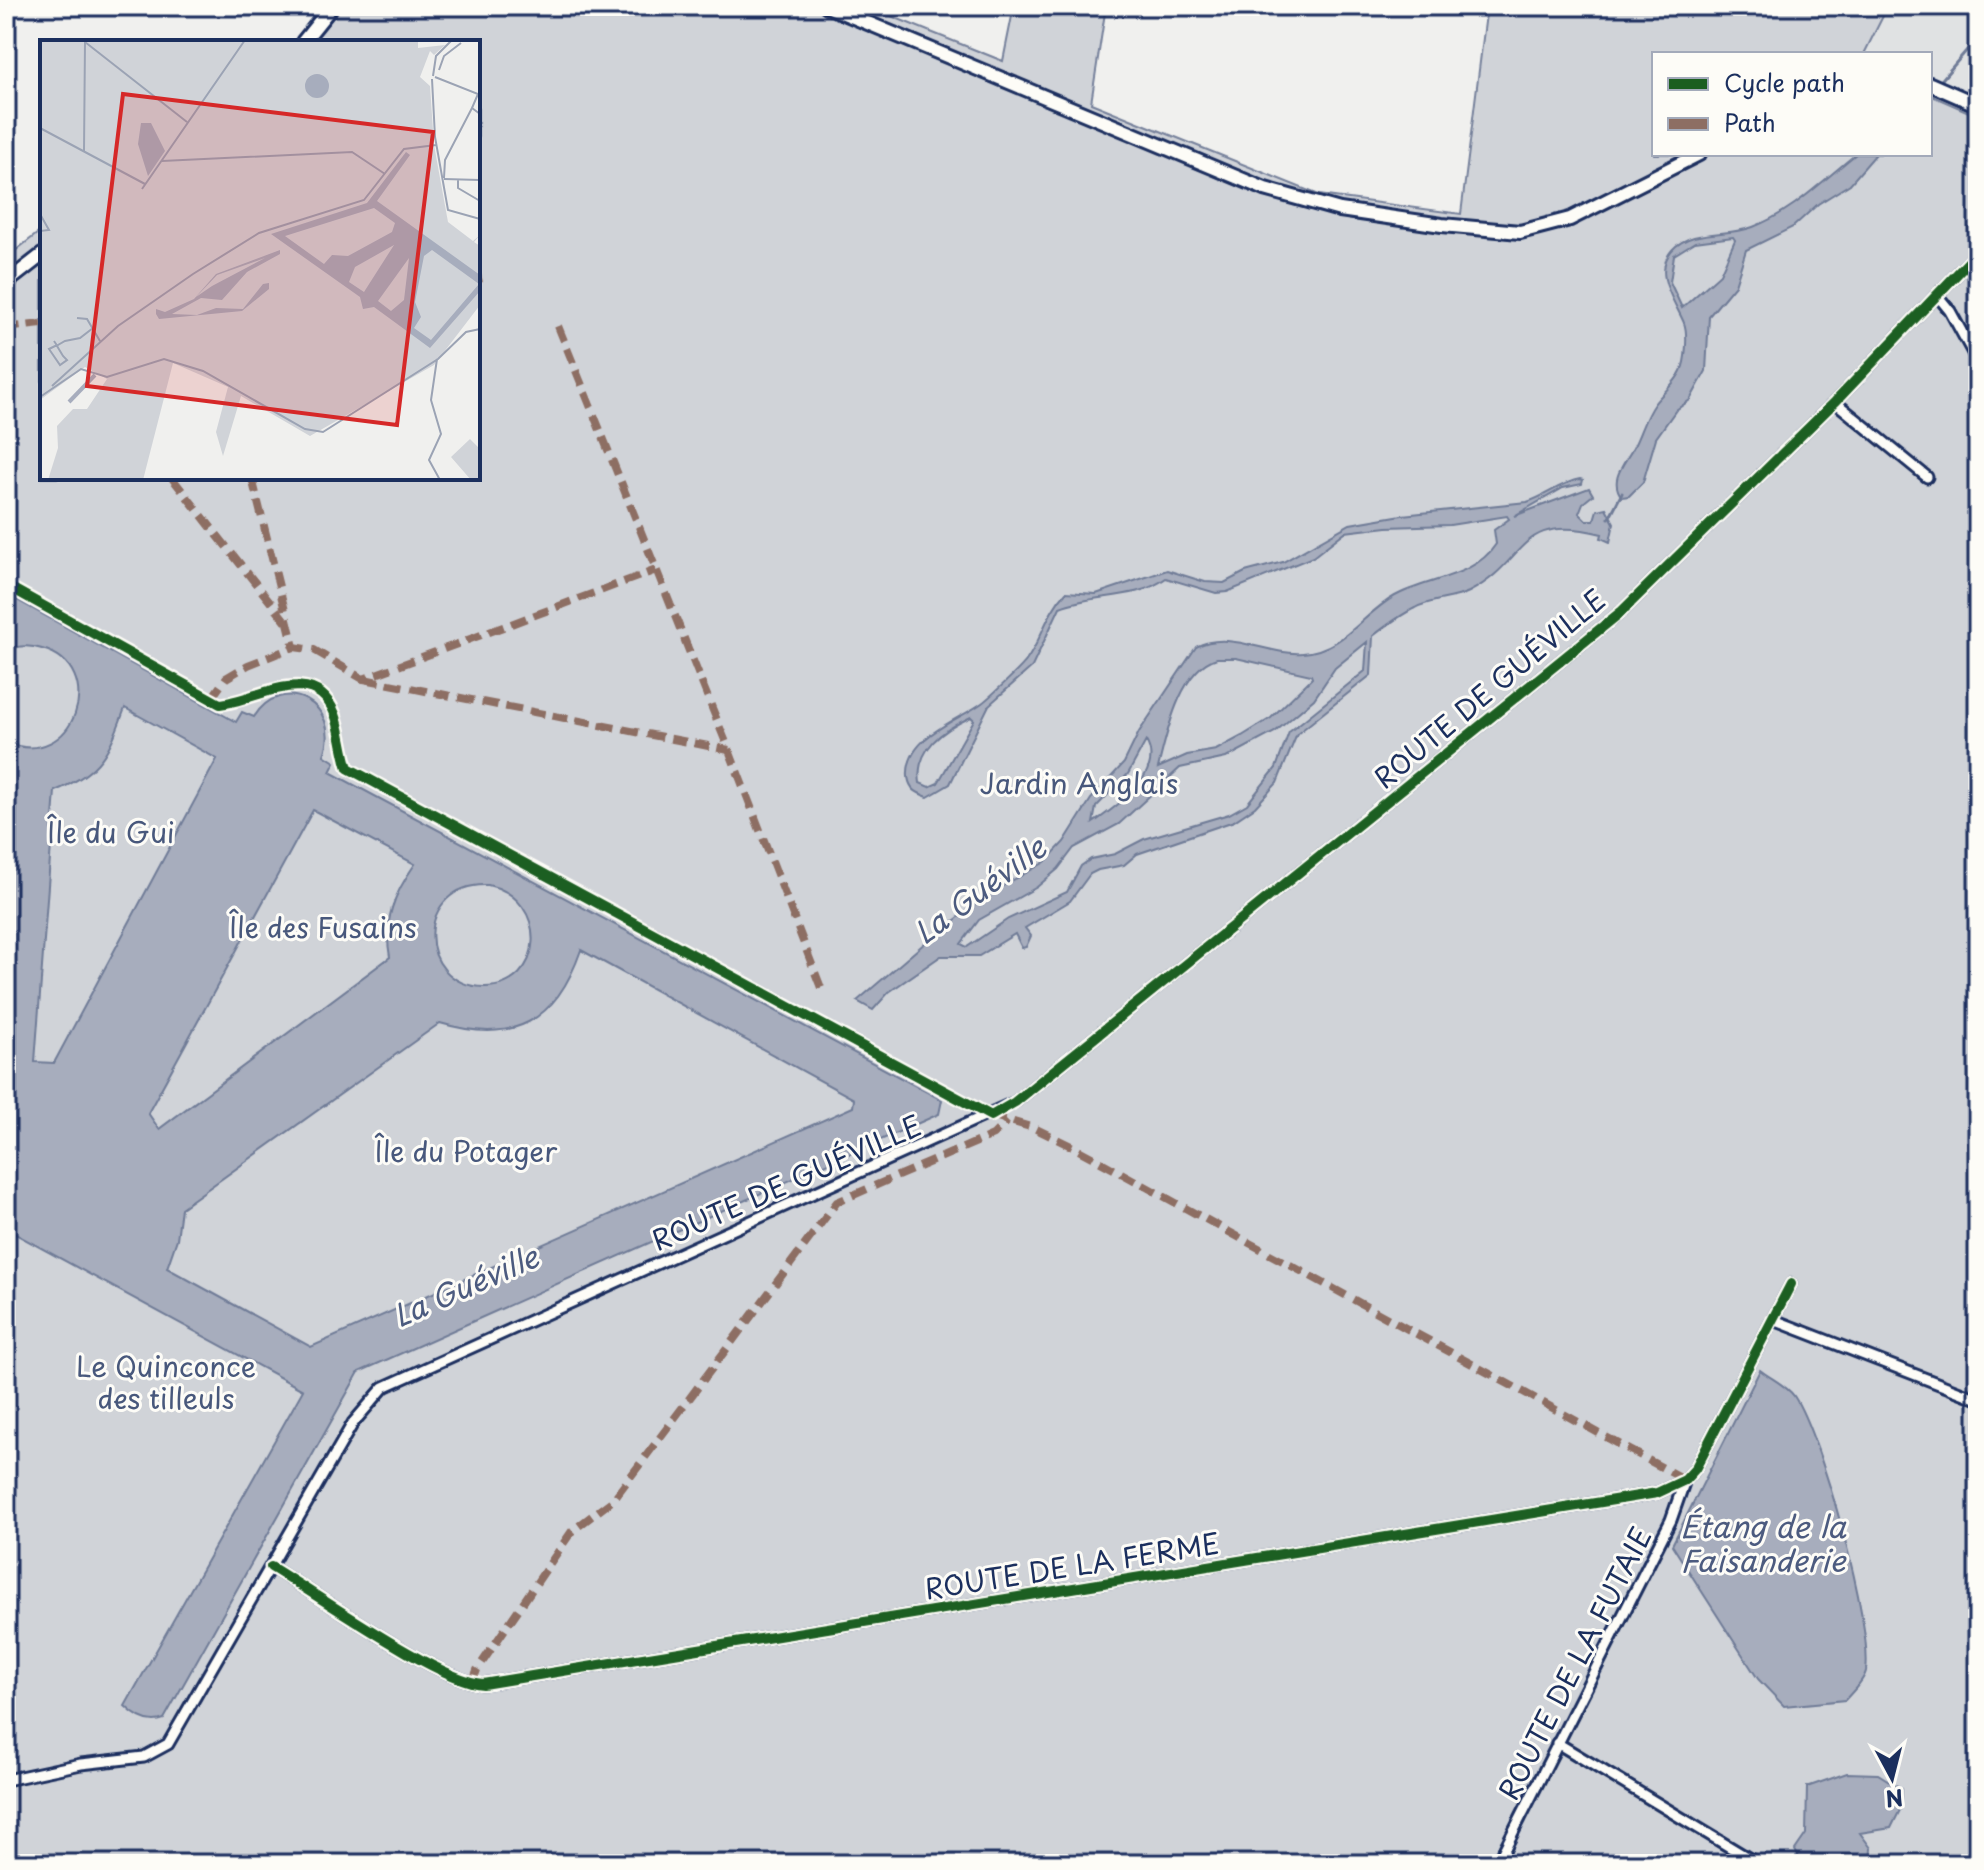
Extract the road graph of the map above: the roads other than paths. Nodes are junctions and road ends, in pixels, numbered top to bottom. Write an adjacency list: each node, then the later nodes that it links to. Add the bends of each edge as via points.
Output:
1 (332, 6): 3 (main road)
2 (827, 6): 6 (main road, via 1265,189 1340,210 1491,231 1538,230)
3 (305, 40)
4 (1932, 85): 5 (main road)
5 (1978, 105)
6 (1695, 156)
7 (1978, 252): 10 (street, ROUTE DE GUÉVILLE)
8 (40, 257): 9 (main road)
9 (6, 283)
10 (1937, 295): 11 (street); 12 (street, ROUTE DE GUÉVILLE)
11 (1978, 362)
12 (1835, 402): 13 (street); 18 (street, ROUTE DE GUÉVILLE, via 1621,612 1015,1102 384,1387 353,1423)
13 (1927, 477)
14 (1791, 1284): 15 (street)
15 (1774, 1320): 16 (street); 17 (street)
16 (1978, 1399)
17 (1685, 1480): 18 (street, ROUTE DE LA FERME, via 1657,1493 495,1684 472,1684 432,1665); 19 (street, ROUTE DE LA FUTAIE, via 1671,1520)
18 (271, 1567): 20 (street, ROUTE DE GUÉVILLE, via 174,1737 162,1749 144,1757)
19 (1557, 1743): 21 (street, ROUTE DE LA FUTAIE); 22 (street)
20 (6, 1780)
21 (1497, 1864)
22 (1758, 1864)

